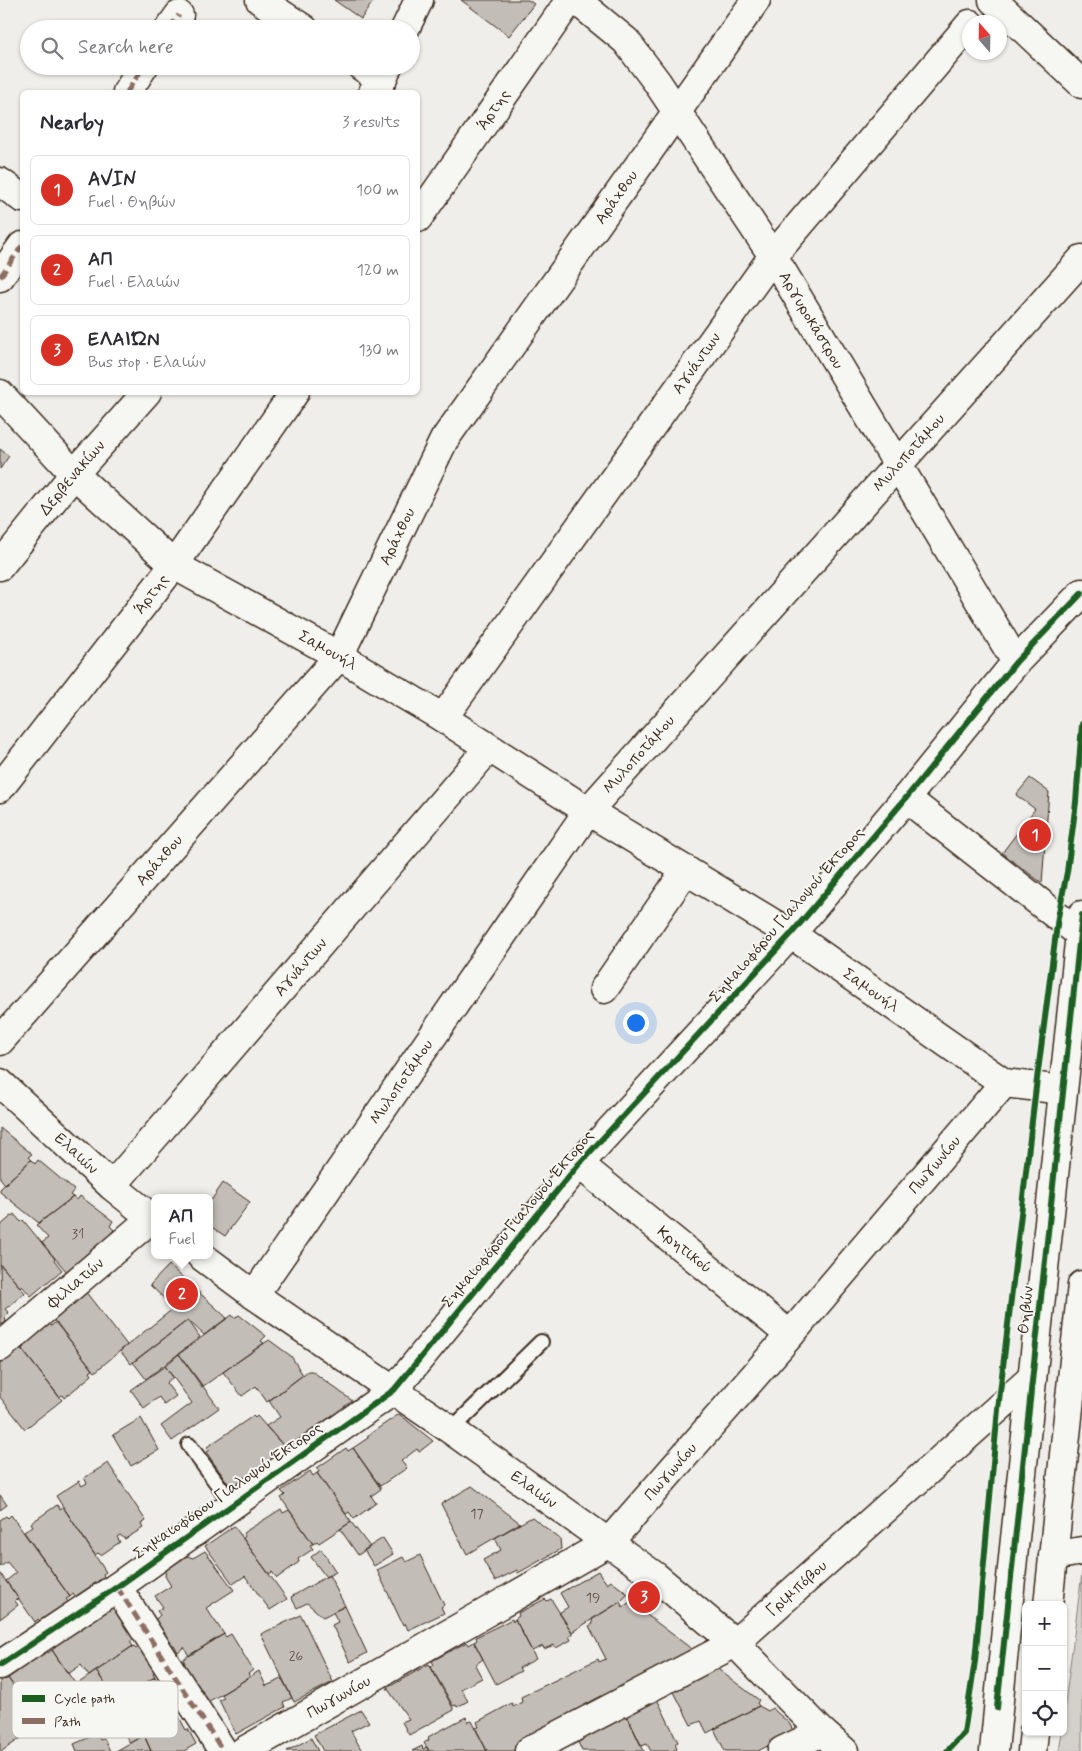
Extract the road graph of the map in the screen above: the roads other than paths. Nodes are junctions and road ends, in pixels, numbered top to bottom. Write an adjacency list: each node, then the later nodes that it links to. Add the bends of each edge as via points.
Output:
1 (260, 0): 8 (street)
2 (419, 0): 9 (street)
3 (570, 0): 17 (street, Άρτης)
4 (576, 0): 14 (street, Αργυροκάστρου, via 626,41)
5 (756, 0): 14 (street, Αράχθου)
6 (991, 0): 7 (street, Αγνάντων); 12 (street)
7 (977, 15)
8 (290, 20)
9 (410, 20)
10 (962, 32): 19 (street, Αγνάντων)
11 (138, 75): 13 (street)
12 (1082, 84)
13 (128, 90)
14 (676, 112): 19 (street, Αργυροκάστρου); 30 (street, Αράχθου, via 444,440)
15 (0, 182): 16 (street)
16 (20, 197)
17 (420, 215)
18 (20, 249): 21 (street)
19 (773, 256): 25 (street, Αργυροκάστρου); 32 (street, Αγνάντων)
20 (1082, 259): 25 (street, Μυλοποτάμου)
21 (0, 277)
22 (0, 394): 26 (street, Σαμουήλ)
23 (144, 395): 26 (street, Δερβενακίων)
24 (293, 395): 27 (street, Άρτης)
25 (898, 465): 31 (street, Αργυροκάστρου); 36 (street, Μυλοποτάμου)
26 (74, 474): 27 (street, Σαμουήλ); 28 (street, Δερβενακίων)
27 (174, 565): 30 (street, Σαμουήλ); 34 (street, Άρτης)
28 (0, 566)
29 (1082, 593): 31 (street, Σημαιοφόρου Γιαλοψού Έκτορος)
30 (339, 656): 32 (street, Σαμουήλ); 41 (street, Αράχθου)
31 (1016, 662): 35 (street, Σημαιοφόρου Γιαλοψού Έκτορος)
32 (443, 718): 33 (street, Σαμουήλ)
33 (489, 748): 36 (street, Σαμουήλ); 46 (street, Αγνάντων)
34 (0, 788)
35 (906, 798): 38 (street); 39 (street, Σημαιοφόρου Γιαλοψού Έκτορος)
36 (588, 811): 37 (street, Σαμουήλ); 51 (street, Μυλοποτάμου)
37 (686, 870): 39 (street, Σαμουήλ); 40 (street)
38 (1081, 924): 44 (street, Θηβών)
39 (792, 934): 43 (street, Σαμουήλ); 45 (street, Σημαιοφόρου Γιαλοψού Έκτορος)
40 (604, 989)
41 (0, 1041)
42 (0, 1083): 46 (street, Ελαιών)
43 (1004, 1083): 44 (street, Σαμουήλ); 52 (street, Πωγωνίου)
44 (1064, 1090): 56 (street, Θηβών)
45 (580, 1164): 52 (street, Κρητικού); 57 (street, Σημαιοφόρου Γιαλοψού Έκτορος)
46 (112, 1186): 47 (street, Ελαιών)
47 (151, 1217)
48 (151, 1221): 55 (street, Φιλιατών)
49 (205, 1259): 51 (street, Ελαιών)
50 (1082, 1285): 54 (street)
51 (254, 1296): 57 (street, Ελαιών)
52 (790, 1335): 61 (street, Πωγωνίου)
53 (541, 1342): 58 (lane)
54 (1078, 1347): 63 (street)
55 (0, 1348)
56 (1032, 1378): 66 (street, Γριμπόβου); 70 (street, Θηβών)
57 (394, 1390): 58 (street, Ελαιών); 60 (street, Σημαιοφόρου Γιαλοψού Έκτορος)
58 (451, 1430): 61 (street, Ελαιών)
59 (190, 1445): 60 (lane)
60 (233, 1505): 64 (street, Σημαιοφόρου Γιαλοψού Έκτορος)
61 (609, 1542): 66 (street, Ελαιών); 74 (street, Πωγωνίου)
62 (1082, 1551): 63 (street)
63 (1053, 1556): 65 (street)
64 (116, 1588): 67 (street, Σημαιοφόρου Γιαλοψού Έκτορος); 68 (street)
65 (1048, 1601)
66 (735, 1643): 71 (street, Ελαιών); 75 (street, Γριμπόβου)
67 (0, 1665)
68 (177, 1681)
69 (178, 1682): 73 (street)
70 (998, 1708): 78 (street); 79 (street, Θηβών)
71 (822, 1732): 76 (street); 77 (street, Ελαιών)
72 (1034, 1736): 80 (street)
73 (223, 1751)
74 (244, 1751)
75 (529, 1751)
76 (782, 1751)
77 (844, 1751)
78 (974, 1751)
79 (994, 1751)
80 (1032, 1751)

